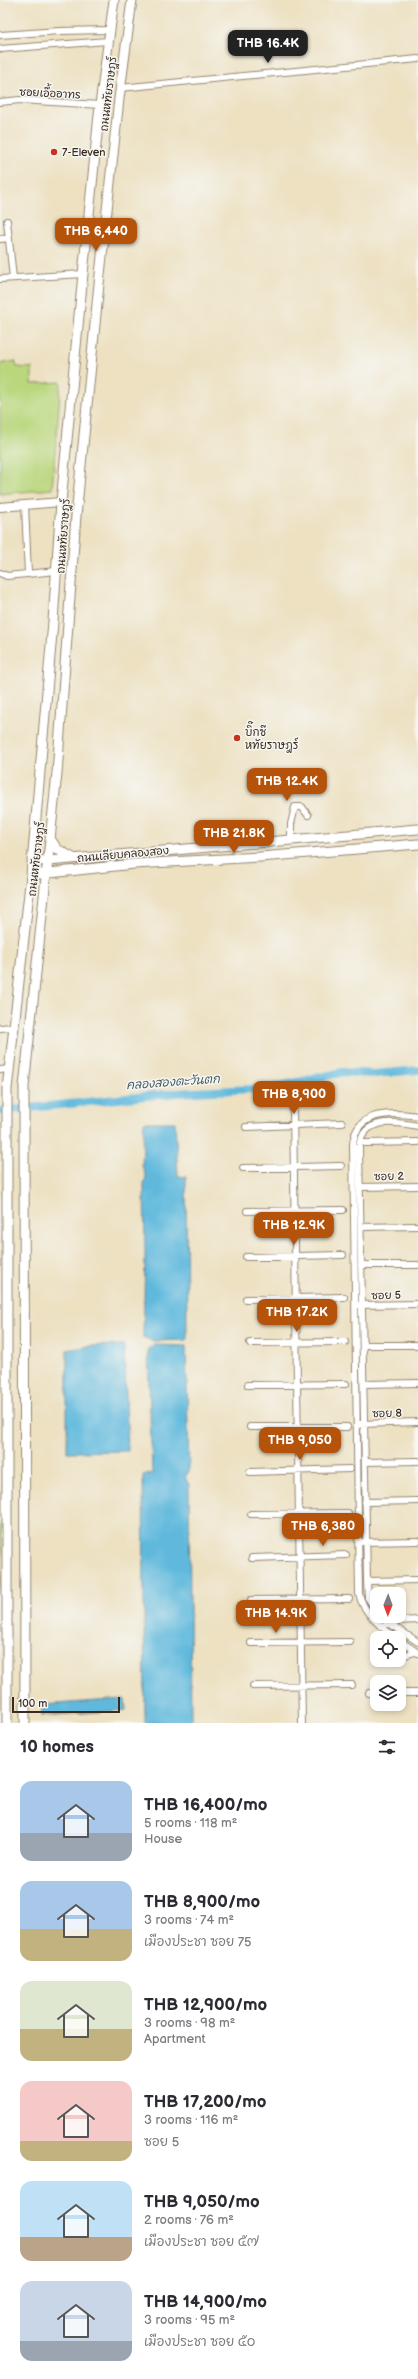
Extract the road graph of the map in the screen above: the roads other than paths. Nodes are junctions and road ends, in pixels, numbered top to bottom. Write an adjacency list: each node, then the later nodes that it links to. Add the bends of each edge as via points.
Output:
1 (114, 0): 3 (main road, ถนนหทัยราษฎร์)
2 (132, 0): 8 (main road, ถนนหทัยราษฎร์)
3 (110, 30): 4 (street); 5 (main road, ถนนหทัยราษฎร์)
4 (0, 35)
5 (108, 41): 6 (street); 10 (main road, ถนนหทัยราษฎร์)
6 (0, 49)
7 (418, 59): 8 (street)
8 (120, 88): 18 (main road, ถนนหทัยราษฎร์)
9 (0, 102): 10 (street, ซอยเอื้ออาทร, via 20,100)
10 (100, 105): 14 (main road, ถนนหทัยราษฎร์)
11 (7, 221): 12 (street)
12 (9, 238): 13 (street); 16 (street)
13 (0, 239)
14 (83, 274): 16 (street); 17 (main road, ถนนหทัยราษฎร์)
15 (0, 278): 16 (street)
16 (13, 278)
17 (61, 502): 18 (main road); 19 (street); 21 (main road, ถนนหทัยราษฎร์)
18 (77, 502): 27 (main road, ถนนหทัยราษฎร์, via 68,646)
19 (25, 505): 20 (street); 23 (street)
20 (0, 506)
21 (56, 571): 23 (street); 32 (main road, ถนนหทัยราษฎร์)
22 (0, 574): 23 (street)
23 (28, 574)
24 (308, 815): 28 (street, via 302,807 294,807)
25 (418, 829): 26 (main road, ถนนเลียบคลองสอง)
26 (396, 831): 28 (main road, ถนนเลียบคลองสอง); 30 (main road)
27 (51, 840): 31 (main road, via 57,849); 33 (main road, ถนนหทัยราษฎร์)
28 (291, 840): 31 (main road, ถนนเลียบคลองสอง)
29 (418, 844): 30 (main road, ถนนเลียบคลองสอง)
30 (398, 846): 34 (main road, ถนนเลียบคลองสอง)
31 (73, 858): 33 (main road, ถนนเลียบคลองสอง)
32 (32, 860): 33 (main road, ถนนเลียบคลองสอง); 35 (main road, ถนนหทัยราษฎร์)
33 (48, 861): 36 (main road, ถนนหทัยราษฎร์)
34 (67, 871): 36 (main road, ถนนเลียบคลองสอง); 37 (main road)
35 (31, 875): 36 (main road, ถนนเลียบคลองสอง); 38 (main road, ถนนหทัยราษฎร์)
36 (46, 875): 37 (main road, ถนนหทัยราษฎร์)
37 (44, 888): 129 (main road, ถนนหทัยราษฎร์, via 24,1087 23,1126)
38 (14, 1027): 39 (street); 40 (main road, ถนนหทัยราษฎร์)
39 (0, 1028)
40 (4, 1069): 52 (main road, ถนนหทัยราษฎร์, via 7,1089)
41 (294, 1109): 44 (street)
42 (418, 1116): 70 (street, via 377,1115 363,1123 354,1136)
43 (342, 1123): 44 (street)
44 (294, 1124): 46 (street); 49 (street)
45 (418, 1126): 54 (street, via 386,1122 374,1125 366,1132 360,1142)
46 (246, 1127)
47 (418, 1142): 48 (street)
48 (365, 1143)
49 (294, 1166): 50 (street); 51 (street); 57 (street)
50 (341, 1166)
51 (244, 1168)
52 (4, 1179): 65 (main road, ถนนหทัยราษฎร์)
53 (418, 1186): 54 (street, ซอย 2)
54 (360, 1187): 59 (street)
55 (343, 1210): 57 (street)
56 (246, 1211): 57 (street)
57 (295, 1211): 60 (street)
58 (418, 1226): 59 (street)
59 (361, 1227): 63 (street)
60 (296, 1255): 61 (street); 62 (street); 67 (street)
61 (343, 1255)
62 (246, 1257)
63 (361, 1265): 64 (street); 71 (street)
64 (418, 1265)
65 (4, 1287): 128 (main road, ถนนหทัยราษฎร์)
66 (344, 1297): 67 (street)
67 (297, 1298): 68 (street); 72 (street)
68 (246, 1299)
69 (418, 1304): 71 (street, ซอย 5)
70 (355, 1305): 71 (street, ซอย 5); 84 (street)
71 (362, 1305): 75 (street)
72 (297, 1342): 73 (street); 74 (street); 78 (street)
73 (345, 1342)
74 (250, 1343)
75 (363, 1345): 76 (street); 80 (street)
76 (418, 1345)
77 (418, 1383): 80 (street)
78 (298, 1384): 79 (street); 81 (street); 86 (street)
79 (346, 1384)
80 (364, 1384): 83 (street)
81 (248, 1385)
82 (418, 1422): 83 (street, ซอย 8)
83 (364, 1423): 84 (street, ซอย 8); 89 (street)
84 (357, 1424): 99 (street)
85 (250, 1427): 86 (street)
86 (298, 1427): 87 (street); 91 (street)
87 (347, 1427)
88 (418, 1461): 89 (street)
89 (365, 1462): 94 (street)
90 (350, 1469): 91 (street)
91 (298, 1470): 92 (street); 95 (street)
92 (250, 1472)
93 (418, 1501): 94 (street)
94 (365, 1502): 100 (street)
95 (299, 1513): 96 (street); 97 (street); 102 (street)
96 (348, 1513)
97 (252, 1514)
98 (418, 1541): 100 (street)
99 (358, 1542): 100 (street); 114 (street, via 361,1601)
100 (366, 1542): 105 (street)
101 (346, 1555): 102 (street)
102 (301, 1557): 103 (street); 108 (street)
103 (252, 1558)
104 (418, 1580): 105 (street)
105 (367, 1581): 109 (street)
106 (349, 1599): 108 (street)
107 (251, 1600): 108 (street)
108 (301, 1600): 116 (street)
109 (370, 1601)
110 (418, 1620): 111 (street)
111 (406, 1621)
112 (386, 1623): 114 (street)
113 (389, 1623): 118 (street)
114 (381, 1628): 115 (street)
115 (386, 1631)
116 (301, 1642): 117 (street); 119 (street); 123 (street)
117 (350, 1642)
118 (418, 1642)
119 (251, 1643)
120 (406, 1645): 121 (street)
121 (416, 1652): 122 (street)
122 (406, 1655)
123 (302, 1685): 124 (street); 125 (street); 130 (street)
124 (352, 1685)
125 (254, 1686)
126 (406, 1693): 127 (street)
127 (418, 1693)
128 (7, 1723)
129 (25, 1723)
130 (302, 1723)

